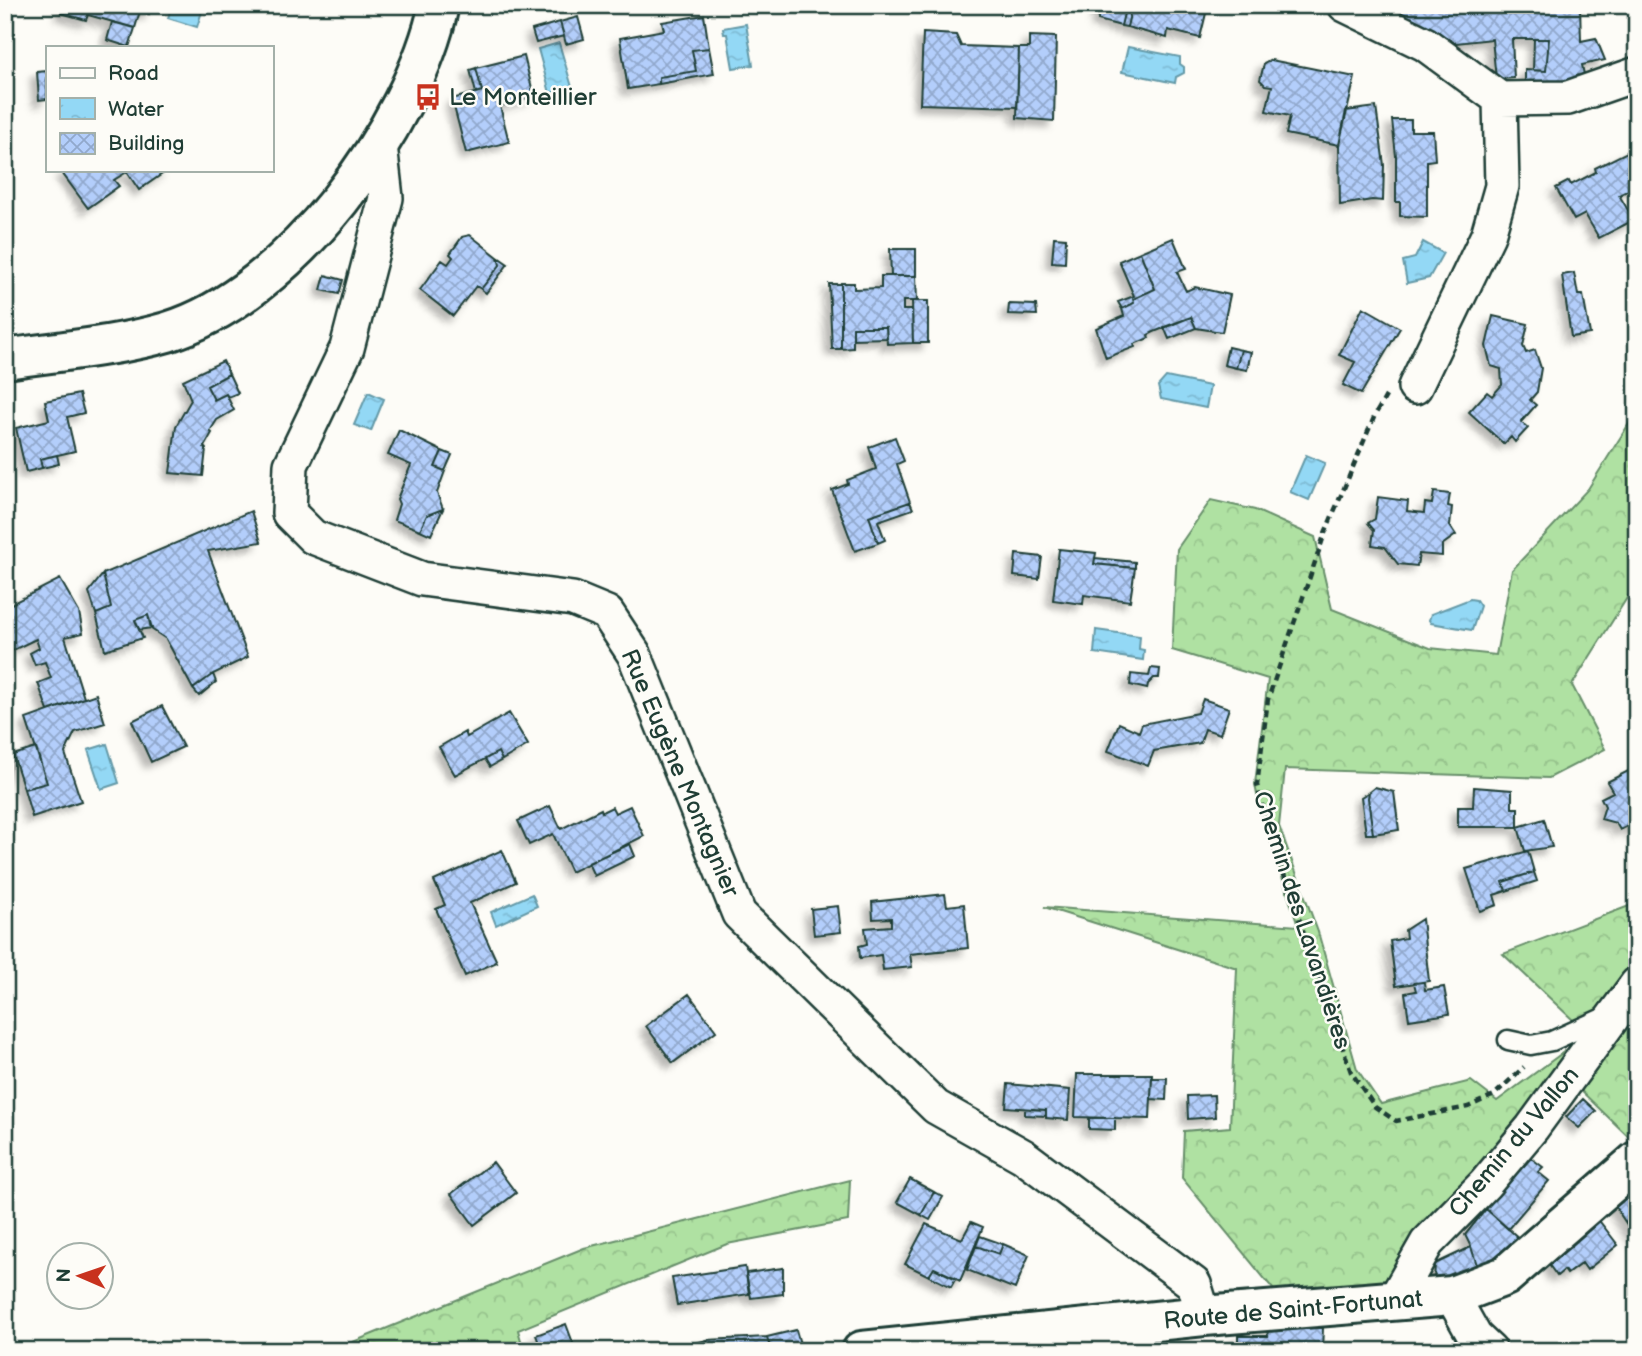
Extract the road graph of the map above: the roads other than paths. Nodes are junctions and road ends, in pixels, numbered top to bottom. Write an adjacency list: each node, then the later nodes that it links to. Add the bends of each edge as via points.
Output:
1 (439, 5): 5 (street, via 419,67)
2 (1345, 5): 4 (street, via 1425,44)
3 (1637, 74): 4 (street, via 1568,98)
4 (1500, 99): 7 (street, via 1502,186 1488,235)
5 (380, 145): 6 (street, via 330,212 286,259 249,290 210,313 168,331); 14 (street, Rue Eugène Montagnier, via 386,198 347,348 291,465 289,513 313,537 422,579 573,599 607,613 634,654 739,914 936,1107 1023,1156 1195,1284)
6 (5, 359)
7 (1401, 390)
8 (1637, 984): 9 (street, Chemin du Vallon)
9 (1617, 1012): 10 (lane, via 1552,1041 1531,1045); 13 (street, Chemin du Vallon, via 1532,1128 1427,1243)
10 (1508, 1040)
11 (1637, 1161): 12 (street, Route de Saint-Fortunat, via 1505,1276)
12 (1452, 1296): 13 (street, Route de Saint-Fortunat); 17 (street, via 1475,1337)
13 (1394, 1301): 14 (street, Route de Saint-Fortunat)
14 (1204, 1316): 15 (street, Route de Saint-Fortunat)
15 (1114, 1338): 16 (street, Route de Saint-Fortunat)
16 (862, 1351)
17 (1490, 1351)

